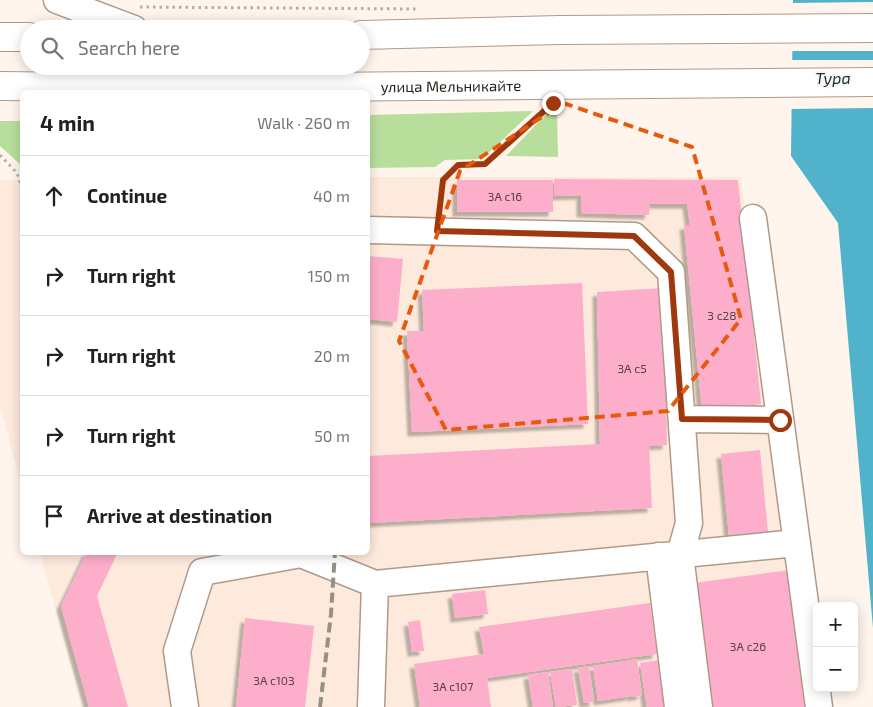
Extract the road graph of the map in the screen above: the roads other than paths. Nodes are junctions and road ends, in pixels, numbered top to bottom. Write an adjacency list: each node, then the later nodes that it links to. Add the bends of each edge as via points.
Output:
1 (57, 0): 2 (street)
2 (134, 18)
3 (873, 28): 4 (main road)
4 (370, 35)
5 (0, 37): 6 (main road)
6 (20, 37)
7 (873, 82): 10 (main road, улица Мельникайте, via 556,94)
8 (0, 86): 9 (main road, улица Мельникайте)
9 (307, 90)
10 (370, 91)
11 (753, 218): 14 (street)
12 (370, 230): 13 (street, via 634,236 671,272)
13 (682, 419): 14 (street); 18 (street, via 690,523)
14 (780, 420): 15 (street)
15 (797, 543): 18 (street); 24 (street)
16 (291, 555): 20 (street, via 202,572 177,652)
17 (306, 555): 19 (street)
18 (669, 555): 19 (street); 22 (street); 23 (street)
19 (375, 584): 21 (street)
20 (185, 707)
21 (371, 707)
22 (678, 707)
23 (699, 707)
24 (819, 707)

